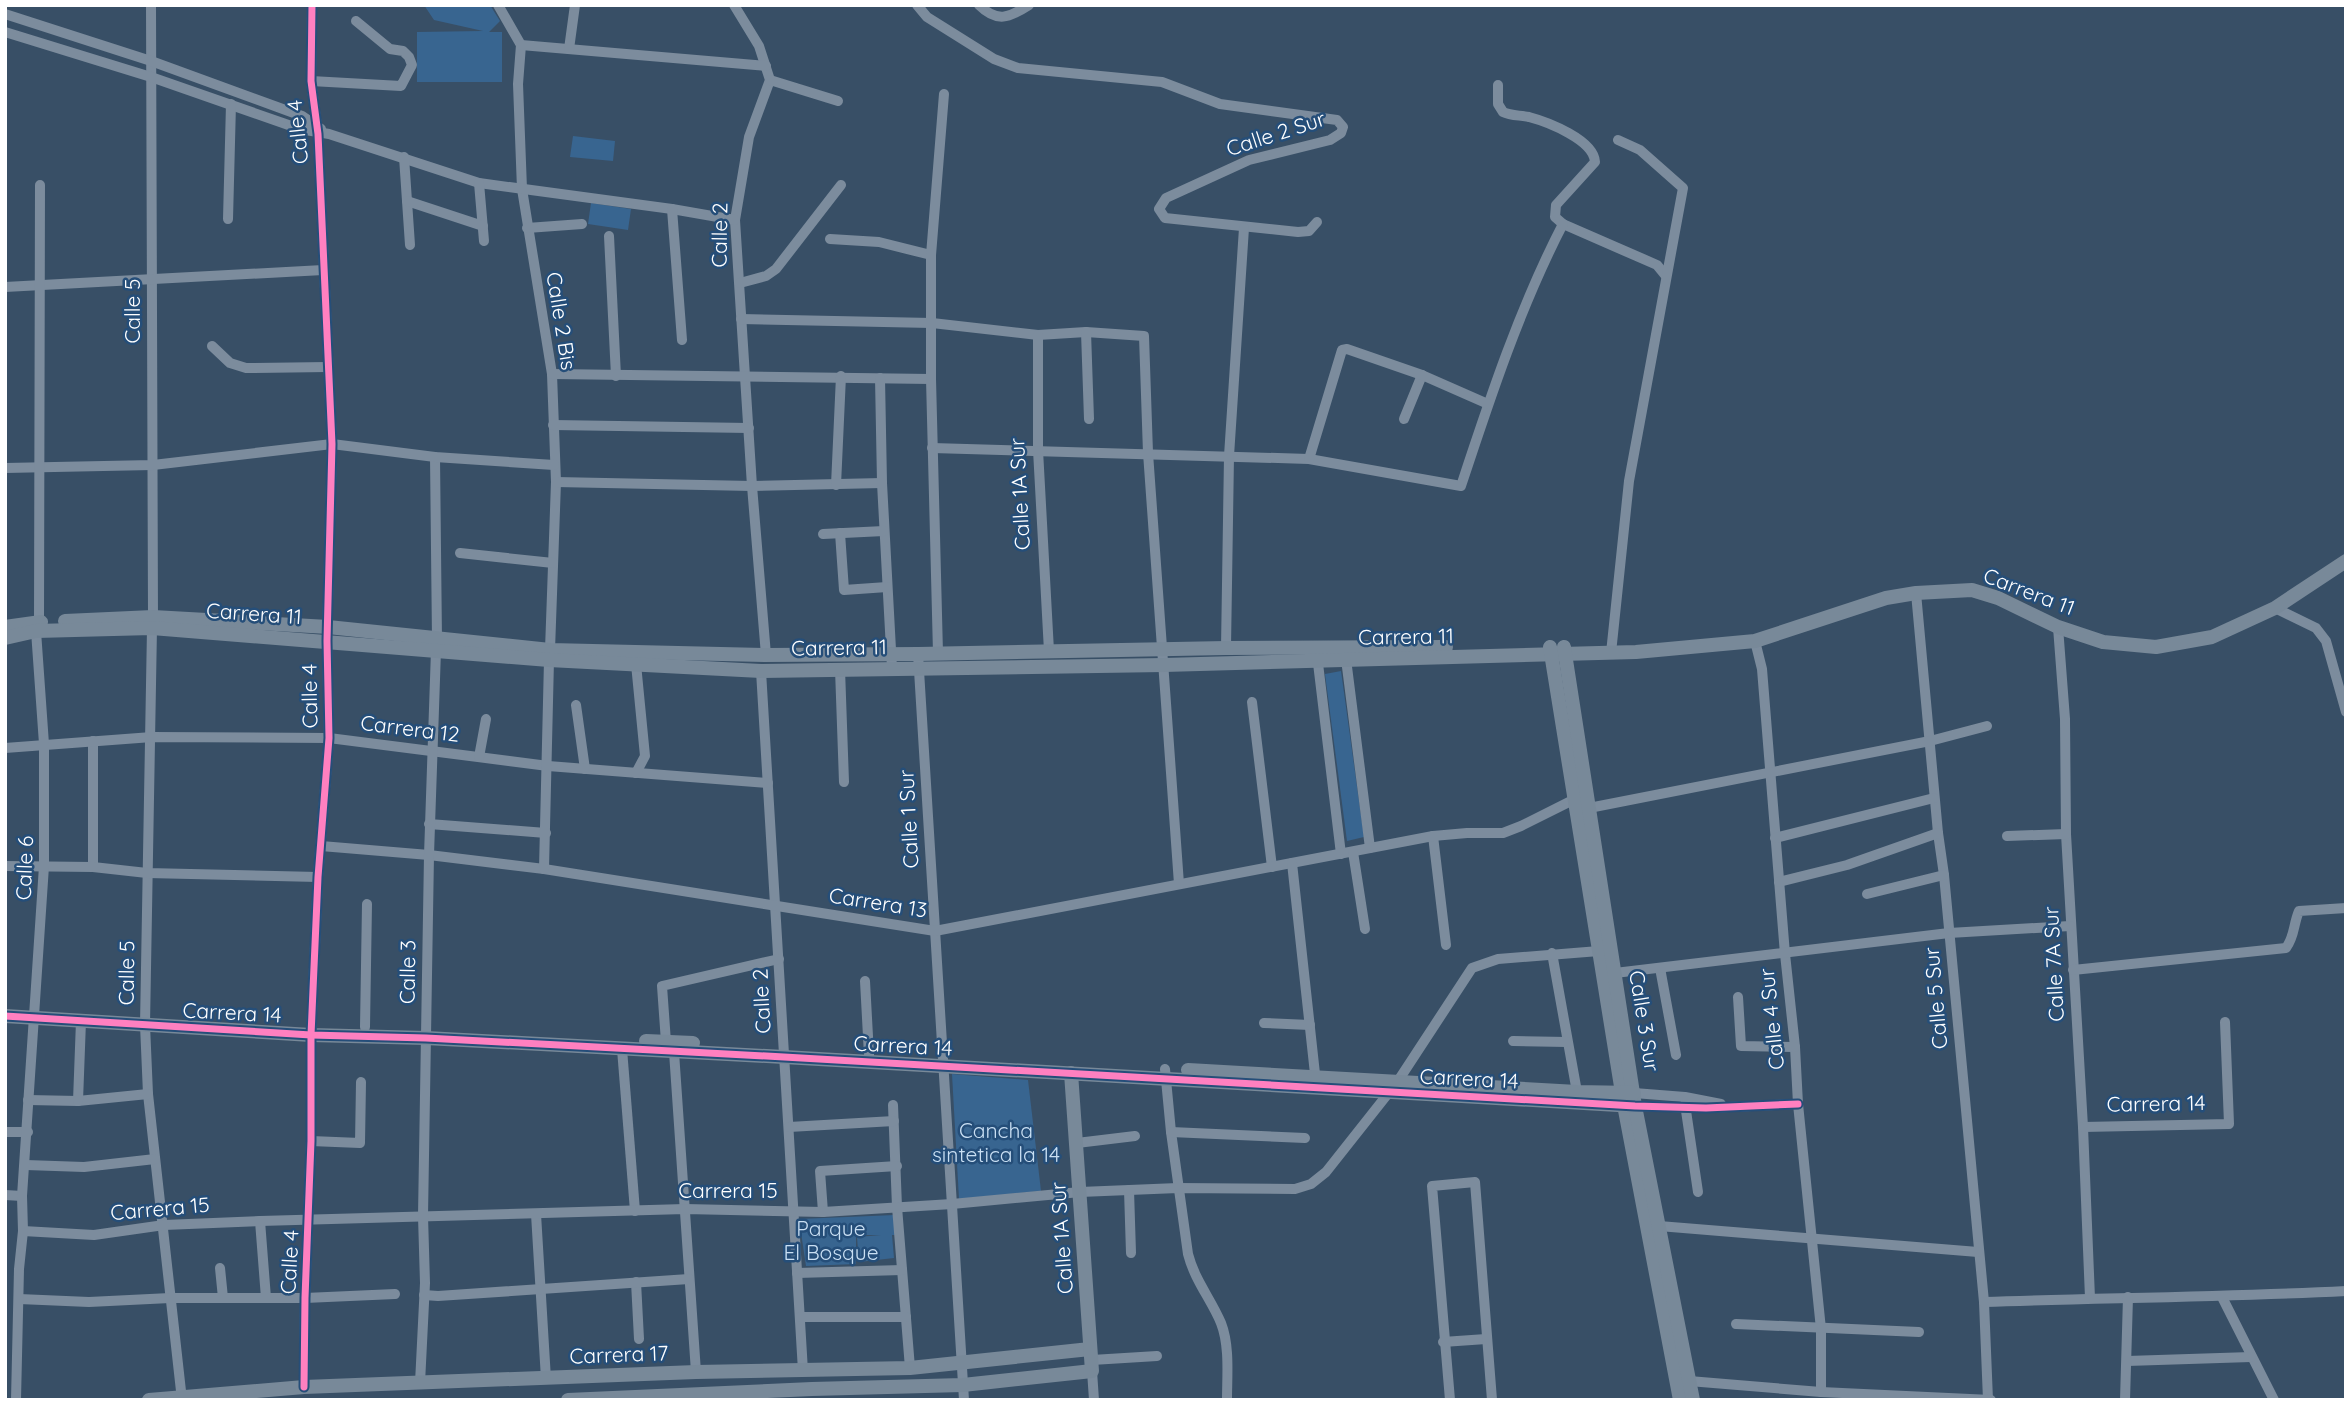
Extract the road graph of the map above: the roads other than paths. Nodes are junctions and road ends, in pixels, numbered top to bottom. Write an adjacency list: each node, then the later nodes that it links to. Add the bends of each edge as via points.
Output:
1 (151, 5): 14 (street, Calle 5)
2 (312, 5): 18 (street, Calle 4)
3 (498, 5): 12 (street)
4 (575, 5): 13 (street)
5 (734, 5): 15 (street)
6 (917, 5): 39 (street, Calle 2 Sur, via 927,17 994,60 1018,68 1162,82 1220,104 1337,120 1342,133 1330,140 1249,160 1166,198 1159,209 1165,218)
7 (979, 5): 8 (street, via 988,15 1002,18)
8 (1029, 5)
9 (5, 14): 14 (street)
10 (356, 21): 18 (street, via 390,49 409,57 412,65 401,86)
11 (5, 32): 16 (street)
12 (521, 45): 13 (street); 29 (street, Calle 2 Bis)
13 (569, 49): 15 (street)
14 (151, 61): 16 (street, Calle 5); 23 (street, via 302,116)
15 (766, 66): 17 (street)
16 (151, 77): 22 (street); 47 (street, Calle 5)
17 (771, 80): 21 (street); 33 (street, Calle 2, via 749,137)
18 (311, 81): 23 (street, Calle 4)
19 (1498, 85): 36 (street, via 1503,112 1549,124 1587,145 1594,155 1595,162 1556,205 1555,217)
20 (944, 94): 44 (street)
21 (838, 101)
22 (231, 104): 23 (street); 32 (street)
23 (322, 131): 25 (street); 45 (street, Calle 4)
24 (1618, 140): 46 (street, via 1640,150 1683,188)
25 (404, 157): 26 (street); 30 (street)
26 (479, 183): 29 (street); 37 (street)
27 (841, 185): 48 (street, via 776,269)
28 (40, 186): 49 (street, Calle 6)
29 (522, 189): 31 (street); 38 (street, Calle 2 Bis)
30 (407, 201): 37 (street); 43 (street)
31 (672, 209): 33 (street); 55 (street)
32 (228, 219)
33 (735, 220): 48 (street, Calle 2)
34 (1317, 222): 39 (street, via 1309,231 1298,232)
35 (582, 224): 38 (street)
36 (1563, 224): 46 (street, via 1657,265); 65 (street)
37 (483, 226): 42 (street)
38 (527, 228): 58 (street, Calle 2 Bis)
39 (1244, 228): 74 (street)
40 (609, 236): 60 (street)
41 (830, 239): 44 (street, via 879,242)
42 (484, 241)
43 (410, 245)
44 (932, 255): 52 (street)
45 (323, 270): 47 (street); 57 (street, Calle 4)
46 (1666, 276): 104 (street, via 1629,481)
47 (152, 281): 49 (street); 77 (street, Calle 5)
48 (740, 283): 51 (street, Calle 2)
49 (40, 286): 50 (street); 80 (street, Calle 6)
50 (5, 287)
51 (741, 319): 52 (street); 62 (street, Calle 2)
52 (932, 323): 54 (street); 64 (street)
53 (1086, 332): 54 (street); 66 (street); 73 (street, via 1144,336)
54 (1038, 335): 72 (street, Calle 1A Sur)
55 (682, 340)
56 (212, 346): 57 (street, via 230,363 246,368)
57 (328, 367): 70 (street, Calle 4)
58 (552, 374): 60 (street); 68 (street, Calle 2 Bis)
59 (1422, 375): 65 (street); 67 (street); 76 (street, via 1342,350)
60 (616, 376): 62 (street)
61 (841, 376): 62 (street); 63 (street); 83 (street)
62 (745, 377): 69 (street, Calle 2)
63 (880, 378): 64 (street); 82 (street)
64 (931, 379): 71 (street)
65 (1488, 404): 76 (street, via 1461,486)
66 (1089, 419)
67 (1404, 419)
68 (553, 425): 69 (street); 78 (street, Calle 2 Bis)
69 (749, 428): 84 (street, Calle 2)
70 (332, 444): 75 (street); 77 (street); 98 (street, Calle 4)
71 (932, 448): 72 (street); 107 (street)
72 (1038, 450): 73 (street); 105 (street, Calle 1A Sur)
73 (1148, 453): 74 (street); 103 (street)
74 (1229, 456): 76 (street); 102 (street)
75 (435, 457): 78 (street); 101 (street, Calle 3)
76 (1309, 459)
77 (153, 465): 80 (street); 94 (street, Calle 5)
78 (554, 465): 81 (street, Calle 2 Bis)
79 (5, 468): 80 (street)
80 (40, 469): 96 (street, Calle 6)
81 (556, 482): 84 (street); 90 (street, Calle 2 Bis)
82 (882, 483): 83 (street); 85 (street)
83 (836, 485): 84 (street)
84 (752, 486): 110 (street, Calle 2)
85 (884, 531): 86 (street); 91 (street)
86 (840, 533): 87 (street); 91 (street, via 844,590)
87 (823, 534)
88 (460, 552): 90 (street)
89 (2346, 561): 93 (street, Carrera 11)
90 (553, 563): 109 (street, Calle 2 Bis)
91 (887, 587): 112 (street)
92 (1916, 593): 97 (street, Carrera 11, via 1972,590); 100 (street, Carrera 11, via 1886,598); 126 (street, Calle 5 Sur)
93 (2275, 608): 97 (street, Carrera 11, via 2212,637 2156,647 2103,642); 120 (street, via 2316,628 2326,641)
94 (153, 622): 96 (street, Carrera 11); 98 (street, Carrera 11); 123 (street, Calle 5)
95 (5, 627): 96 (street, Carrera 11)
96 (38, 627): 99 (street, Carrera 11); 127 (street, Calle 6)
97 (2058, 627): 143 (street, Calle 7A Sur)
98 (328, 634): 101 (street, Carrera 11); 124 (street, Calle 4)
99 (5, 638)
100 (1755, 641): 104 (street, Carrera 11); 134 (street, Calle 4 Sur, via 1762,669)
101 (436, 645): 109 (street, Carrera 11); 129 (street, Calle 3)
102 (1226, 648): 103 (street, Carrera 11); 108 (street, Carrera 11)
103 (1162, 649): 105 (street, Carrera 11); 115 (street)
104 (1611, 650): 106 (street, Carrera 11)
105 (1049, 651): 107 (street, Carrera 11)
106 (1558, 651): 108 (street, Carrera 11); 111 (street, Carrera 11); 138 (street, Calle 3 Sur); 139 (street, Calle 3 Sur)
107 (938, 653): 113 (street, Carrera 11)
108 (1317, 654): 111 (street, Carrera 11); 115 (street, Carrera 11); 150 (street)
109 (550, 655): 110 (street, Carrera 11); 114 (street, Carrera 11); 131 (street, Calle 2 Bis)
110 (766, 655): 112 (street, Carrera 11)
111 (1346, 659): 148 (street)
112 (891, 661): 113 (street, Carrera 11); 116 (street, Carrera 11)
113 (918, 661): 115 (street, Carrera 11); 169 (street, Calle 1 Sur)
114 (636, 664): 117 (street, Carrera 11); 133 (street, via 645,756)
115 (1164, 665): 162 (street)
116 (840, 669): 117 (street, Carrera 11); 135 (street)
117 (761, 671): 136 (street, Calle 2)
118 (1252, 702): 156 (street)
119 (576, 705): 132 (street)
120 (2346, 712)
121 (486, 719): 130 (street)
122 (1987, 726): 126 (street)
123 (152, 737): 124 (street, Carrera 12); 125 (street, Carrera 12); 158 (street, Calle 5)
124 (328, 738): 129 (street, Carrera 12); 147 (street, Calle 4)
125 (93, 741): 127 (street, Carrera 12); 155 (street)
126 (1930, 741): 134 (street); 137 (street, Calle 5 Sur)
127 (44, 744): 128 (street, Carrera 12); 154 (street, Calle 6)
128 (5, 748)
129 (432, 751): 130 (street, Carrera 12); 140 (street, Calle 3)
130 (479, 757): 131 (street, Carrera 12)
131 (548, 766): 132 (street, Carrera 12); 141 (street, Calle 2 Bis)
132 (585, 769): 133 (street, Carrera 12)
133 (636, 773): 136 (street, Carrera 12)
134 (1770, 774): 139 (street); 146 (street, Calle 4 Sur)
135 (844, 782)
136 (768, 783): 165 (street, Calle 2)
137 (1934, 798): 142 (street, Calle 5 Sur); 146 (street)
138 (1575, 799): 144 (street, Carrera 13, via 1503,833); 172 (street, Calle 3 Sur)
139 (1589, 808): 178 (street, Calle 3 Sur)
140 (429, 824): 141 (street); 151 (street, Calle 3)
141 (546, 833): 157 (street, Calle 2 Bis)
142 (1938, 833): 159 (street, Calle 5 Sur); 161 (street, via 1847,865)
143 (2066, 834): 145 (street); 167 (street, Calle 7A Sur)
144 (1433, 836): 148 (street, Carrera 13); 171 (street)
145 (2007, 836)
146 (1775, 838): 161 (street, Calle 4 Sur)
147 (321, 846): 151 (street, Carrera 13); 160 (street, Calle 4)
148 (1370, 848): 149 (street, Carrera 13)
149 (1353, 852): 150 (street, Carrera 13); 168 (street)
150 (1341, 854): 152 (street, Carrera 13)
151 (429, 855): 157 (street, Carrera 13); 191 (street, Calle 3)
152 (1292, 863): 156 (street, Carrera 13); 188 (street)
153 (5, 866): 154 (street)
154 (44, 866): 155 (street); 182 (street, Calle 6)
155 (93, 867): 158 (street)
156 (1272, 867): 162 (street, Carrera 13)
157 (544, 869): 165 (street, Carrera 13)
158 (147, 873): 160 (street); 185 (street, Calle 5)
159 (1944, 875): 163 (street); 170 (street, Calle 5 Sur)
160 (318, 877): 190 (street, Calle 4)
161 (1779, 882): 174 (street, Calle 4 Sur)
162 (1179, 884): 169 (street, Carrera 13)
163 (1867, 894)
164 (367, 904): 189 (street)
165 (775, 907): 169 (street, Carrera 13); 175 (street, Calle 2)
166 (2346, 908): 177 (street, via 2299,911 2293,939 2286,948)
167 (2070, 926): 170 (street); 177 (street, Calle 7A Sur)
168 (1366, 929)
169 (935, 931): 200 (street, Calle 1 Sur)
170 (1949, 933): 174 (street); 248 (street, Calle 5 Sur)
171 (1447, 945)
172 (1599, 951): 173 (street, Carrera 15); 209 (street, Calle 3 Sur)
173 (1552, 953): 193 (street); 206 (street, Carrera 15, via 1498,959 1472,968)
174 (1785, 954): 176 (street); 195 (street, Calle 4 Sur)
175 (779, 959): 194 (street, via 662,986); 197 (street, Calle 2)
176 (1660, 968): 178 (street); 199 (street)
177 (2073, 970): 217 (street, Calle 7A Sur)
178 (1615, 972): 209 (street, Calle 3 Sur)
179 (865, 981): 198 (street)
180 (1738, 997): 195 (street, via 1741,1046)
181 (5, 1007): 182 (street, Carrera 14)
182 (35, 1014): 183 (street, Carrera 14); 184 (street, Carrera 14); 185 (street, Carrera 14); 210 (street, Calle 6)
183 (5, 1016)
184 (82, 1021): 185 (street, Carrera 14); 211 (street)
185 (146, 1021): 190 (street, Carrera 14); 208 (street, Calle 5)
186 (2225, 1022): 217 (street, Carrera 14, via 2229,1124)
187 (1264, 1023): 188 (street)
188 (1310, 1025): 204 (street)
189 (365, 1027): 190 (street, Carrera 14); 191 (street, Carrera 14)
190 (311, 1030): 191 (street, Carrera 14); 223 (street, Calle 4)
191 (426, 1033): 194 (street, Carrera 14); 196 (street, Carrera 14); 241 (street, Calle 3)
192 (1513, 1041): 193 (street)
193 (1567, 1042): 207 (street)
194 (670, 1047): 196 (street, Carrera 14); 197 (street, Carrera 14); 236 (street)
195 (1795, 1047): 213 (street, Calle 4 Sur)
196 (622, 1049): 238 (street)
197 (784, 1053): 198 (street, Carrera 14); 200 (street, Carrera 14); 216 (street, Calle 2)
198 (869, 1055): 200 (street, Carrera 14)
199 (1676, 1055)
200 (943, 1063): 201 (street, Carrera 14); 234 (street, Calle 1 Sur)
201 (1021, 1067): 202 (street, Carrera 14); 203 (street, Carrera 14)
202 (1071, 1073): 203 (street, Carrera 14); 224 (street, Calle 1A Sur)
203 (1166, 1074): 204 (street, Carrera 14); 220 (street)
204 (1316, 1081): 206 (street, Carrera 14)
205 (361, 1082): 223 (street, via 360,1143)
206 (1394, 1086): 207 (street, Carrera 14); 209 (street, Carrera 14); 228 (street, Carrera 15, via 1326,1172 1311,1184 1295,1189)
207 (1577, 1092): 209 (street, Carrera 14)
208 (148, 1094): 211 (street); 225 (street, Calle 5)
209 (1629, 1099): 212 (street, Carrera 14); 245 (street, Calle 3 Sur); 302 (street, Calle 3 Sur)
210 (28, 1100): 211 (street); 219 (street, Calle 6)
211 (78, 1101)
212 (1685, 1102): 213 (street, Carrera 14); 231 (street)
213 (1798, 1104): 247 (street, Calle 4 Sur)
214 (893, 1105): 215 (street)
215 (894, 1121): 216 (street); 227 (street)
216 (789, 1127): 237 (street, Calle 2)
217 (2083, 1127): 267 (street, Calle 7A Sur)
218 (5, 1132): 219 (street)
219 (28, 1132): 226 (street, Calle 6)
220 (1171, 1132): 222 (street); 228 (street)
221 (1135, 1136): 224 (street)
222 (1305, 1138)
223 (311, 1142): 242 (street, Calle 4)
224 (1077, 1143): 230 (street, Calle 1A Sur)
225 (155, 1159): 226 (street, via 84,1167); 244 (street, Calle 5)
226 (26, 1166): 233 (street, Calle 6)
227 (897, 1166): 235 (street); 239 (street, via 820,1171)
228 (1178, 1188): 229 (street, Carrera 15); 299 (street, via 1193,1274 1226,1337)
229 (1129, 1190): 230 (street, Carrera 15); 249 (street)
230 (1080, 1192): 234 (street, Carrera 15); 280 (street, Calle 1A Sur)
231 (1698, 1192)
232 (5, 1195): 233 (street)
233 (22, 1196): 246 (street, Calle 6)
234 (952, 1204): 235 (street, Carrera 15); 282 (street, Calle 1 Sur)
235 (897, 1207): 239 (street, Carrera 15); 253 (street)
236 (685, 1209): 237 (street, Carrera 15); 238 (street, Carrera 15); 255 (street)
237 (793, 1210): 239 (street, Carrera 15); 254 (street, Calle 2)
238 (635, 1211): 240 (street, Carrera 15)
239 (823, 1212)
240 (536, 1214): 241 (street, Carrera 15); 257 (street)
241 (423, 1216): 242 (street, Carrera 15); 260 (street, Calle 3)
242 (310, 1219): 243 (street, Carrera 15); 266 (street, Calle 4)
243 (260, 1221): 244 (street, Carrera 15); 265 (street)
244 (164, 1225): 246 (street, Carrera 15, via 94,1234); 263 (street, Calle 5)
245 (1659, 1226): 247 (street); 287 (street, Calle 3 Sur)
246 (23, 1231): 252 (street, Calle 6)
247 (1811, 1240): 248 (street); 273 (street, Calle 4 Sur)
248 (1978, 1252): 269 (street, Calle 5 Sur)
249 (1131, 1253)
250 (220, 1268): 264 (street)
251 (5, 1269): 252 (street)
252 (19, 1269): 268 (street, Calle 6)
253 (902, 1270): 254 (street); 271 (street)
254 (797, 1273): 270 (street, Calle 2)
255 (690, 1279): 256 (street); 285 (street)
256 (636, 1282): 257 (street); 275 (street)
257 (542, 1288): 260 (street); 286 (street)
258 (2346, 1291): 262 (street)
259 (395, 1294): 266 (street)
260 (424, 1295): 288 (street, Calle 3)
261 (2128, 1297): 262 (street); 267 (street); 281 (street)
262 (2222, 1297): 279 (street)
263 (170, 1298): 264 (street); 268 (street); 293 (street, Calle 5)
264 (223, 1298): 265 (street)
265 (266, 1298): 266 (street)
266 (305, 1298): 289 (street, Calle 4)
267 (2090, 1298): 269 (street)
268 (19, 1299): 295 (street, Calle 6)
269 (1984, 1302): 304 (street, Calle 5 Sur)
270 (800, 1317): 271 (street); 284 (street, Calle 2)
271 (906, 1317): 283 (street)
272 (1736, 1324): 273 (street)
273 (1821, 1329): 274 (street); 291 (street, Calle 4 Sur)
274 (1919, 1332)
275 (639, 1339)
276 (1486, 1339): 277 (street); 277 (street, via 1475,1182 1432,1186); 301 (street)
277 (1443, 1342): 300 (street)
278 (1157, 1356): 280 (street)
279 (2250, 1357): 281 (street); 306 (street)
280 (1092, 1360): 282 (street, Carrera 17); 290 (street, Carrera 17); 298 (street, Calle 1A Sur)
281 (2127, 1361): 305 (street)
282 (961, 1364): 283 (street, Carrera 17); 290 (street, Calle 1 Sur)
283 (910, 1368): 284 (street, Carrera 17)
284 (803, 1371): 285 (street, Carrera 17)
285 (696, 1372): 286 (street, Carrera 17)
286 (546, 1379): 288 (street, Carrera 17)
287 (1689, 1381): 291 (street); 303 (street, Calle 3 Sur)
288 (420, 1383): 289 (street, Carrera 17)
289 (304, 1387): 293 (street, Carrera 17)
290 (964, 1392): 292 (street, Carrera 17)
291 (1821, 1392): 304 (street)
292 (812, 1394): 294 (street, Carrera 17)
293 (182, 1399): 296 (street, Carrera 17)
294 (620, 1399): 297 (street, Carrera 17)
295 (16, 1400)
296 (149, 1400)
297 (568, 1400)
298 (1094, 1400)
299 (1227, 1400)
300 (1450, 1400)
301 (1492, 1400)
302 (1680, 1400)
303 (1693, 1400)
304 (1989, 1400)
305 (2125, 1400)
306 (2274, 1400)

